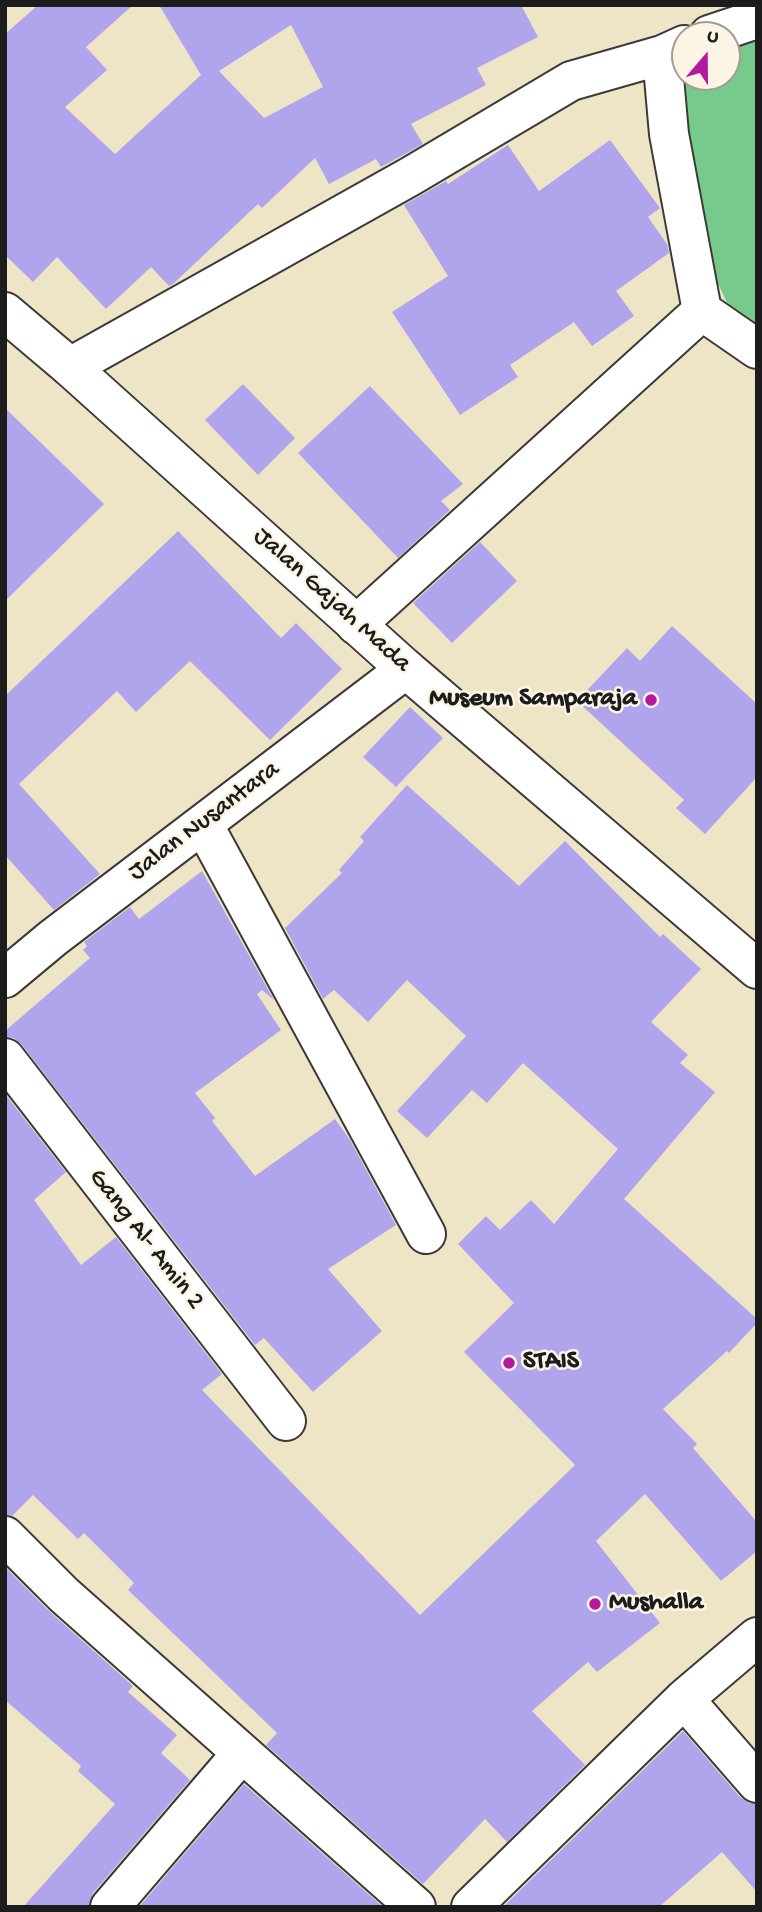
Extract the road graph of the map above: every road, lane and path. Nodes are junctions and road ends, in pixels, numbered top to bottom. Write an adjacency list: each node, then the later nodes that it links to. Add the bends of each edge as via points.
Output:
1 (671, 51): 6 (street, via 571,81)
2 (671, 91): 3 (street, via 669,134)
3 (702, 311): 5 (street); 7 (street)
4 (5, 312): 6 (street, Jalan Gajah Mada)
5 (757, 349)
6 (70, 367): 7 (street, Jalan Gajah Mada)
7 (356, 625): 8 (street, Jalan Gajah Mada)
8 (406, 669): 9 (street, Jalan Nusantara); 10 (street, Jalan Gajah Mada)
9 (203, 824): 11 (street, Jalan Nusantara); 13 (street)
10 (757, 969)
11 (5, 978)
12 (5, 1058): 14 (street, Gang Al- Amin 2)
13 (426, 1234)
14 (286, 1421)
15 (5, 1536): 18 (street, via 64,1595)
16 (757, 1637): 17 (street)
17 (684, 1699): 19 (street); 22 (street)
18 (242, 1753): 20 (street); 21 (street)
19 (757, 1783)
20 (110, 1907)
21 (416, 1907)
22 (471, 1907)

